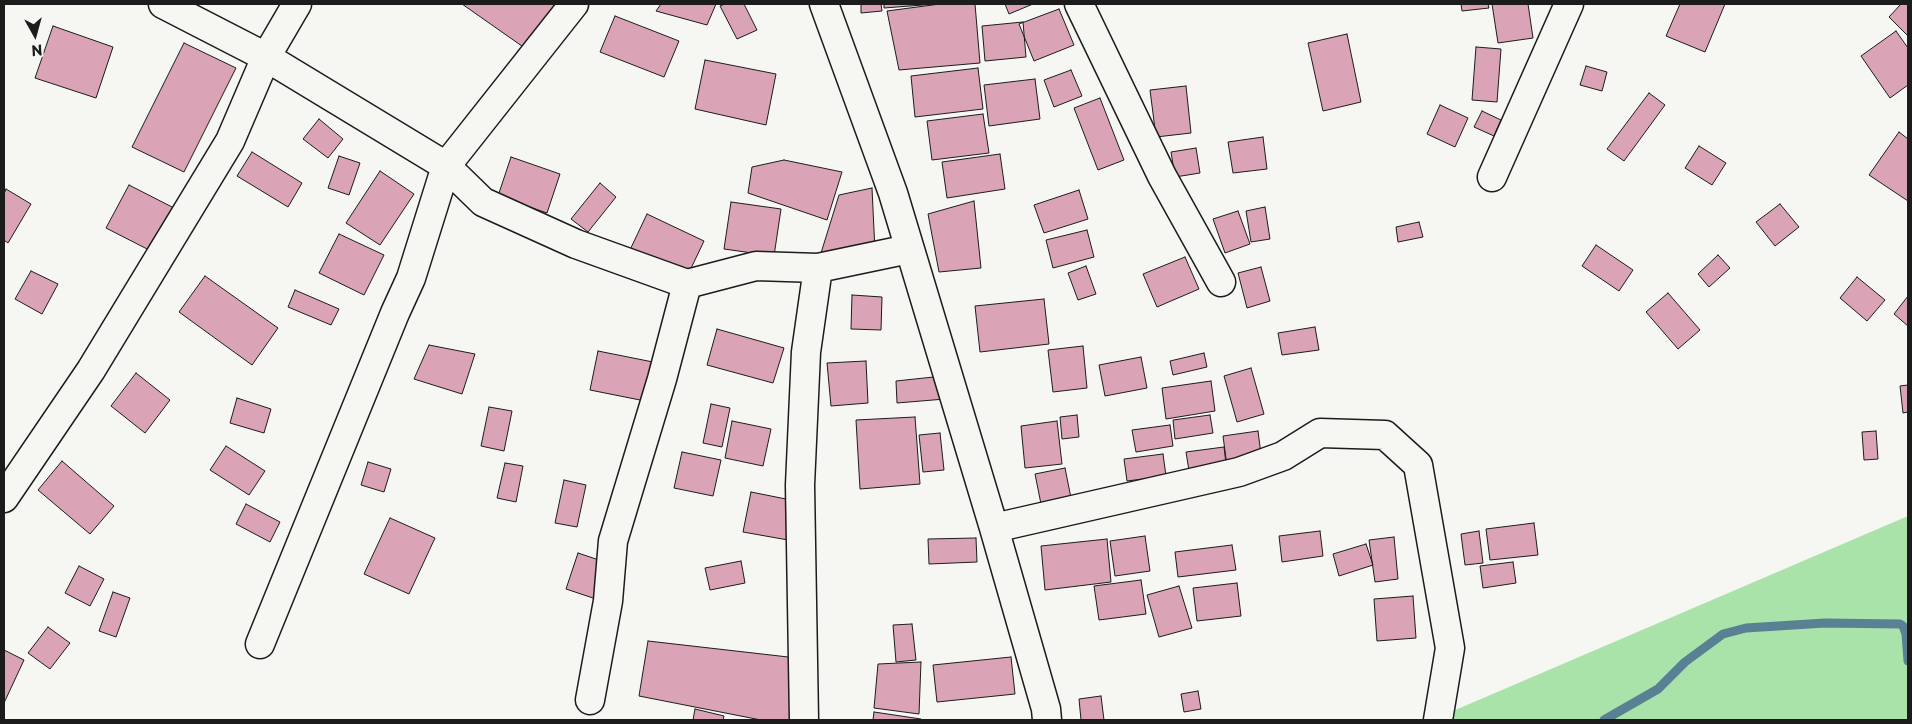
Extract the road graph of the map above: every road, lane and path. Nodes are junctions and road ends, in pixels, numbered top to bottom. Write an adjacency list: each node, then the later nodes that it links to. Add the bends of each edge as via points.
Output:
1 (164, 4): 7 (street)
2 (297, 4): 7 (street)
3 (574, 4): 8 (street)
4 (824, 4): 10 (street)
5 (1079, 4): 12 (street, via 1162,176)
6 (1569, 4): 9 (street)
7 (266, 57): 8 (street); 14 (street, via 230,140 91,370)
8 (446, 166): 13 (street, via 483,202 576,244); 16 (street, via 411,278)
9 (1492, 177)
10 (909, 249): 11 (street); 15 (street)
11 (818, 268): 13 (street, via 756,266); 18 (street, via 806,352 800,485)
12 (1221, 282)
13 (687, 284): 17 (street, via 662,380 612,541 608,602)
14 (4, 498)
15 (994, 528): 19 (street); 20 (street, via 1239,472 1283,456 1320,433 1385,435 1418,465 1450,648)
16 (260, 644)
17 (590, 700)
18 (804, 720)
19 (1047, 720)
20 (1438, 720)

